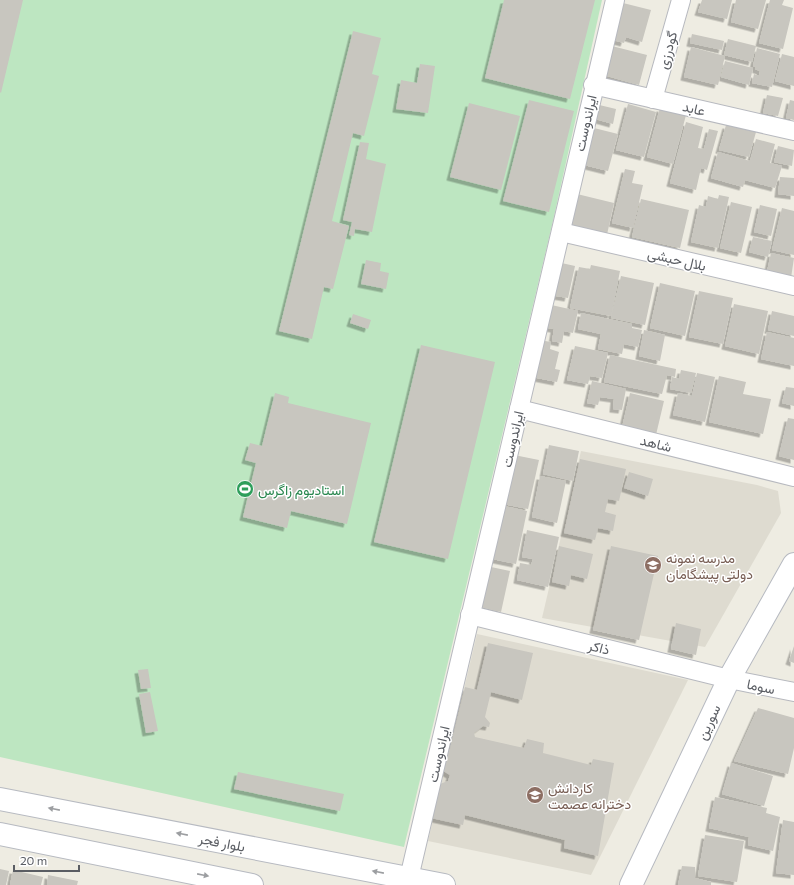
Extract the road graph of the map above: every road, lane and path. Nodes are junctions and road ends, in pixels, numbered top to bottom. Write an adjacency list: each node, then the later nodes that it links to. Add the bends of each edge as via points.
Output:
1 (614, 0): 3 (street, ایراندوست)
2 (681, 0): 4 (street, گودرزی)
3 (594, 85): 4 (street, عابد); 6 (street, ایراندوست)
4 (653, 99): 5 (street, عابد)
5 (794, 131)
6 (561, 232): 7 (street, بلال حبشی); 8 (street, ایراندوست)
7 (794, 286)
8 (519, 409): 9 (street, شاهد); 11 (street, ایراندوست)
9 (794, 477)
10 (794, 564): 12 (main road, سورین)
11 (470, 615): 12 (street, ذاکر); 16 (street, ایراندوست)
12 (729, 679): 13 (street, سوما); 19 (main road, سورین)
13 (794, 692)
14 (0, 799): 16 (main road, بلوار فجر, one-way to 14)
15 (0, 834): 17 (main road, one-way to 17)
16 (409, 878): 18 (main road, بلوار فجر)
17 (252, 885)
18 (444, 885)
19 (631, 885)

